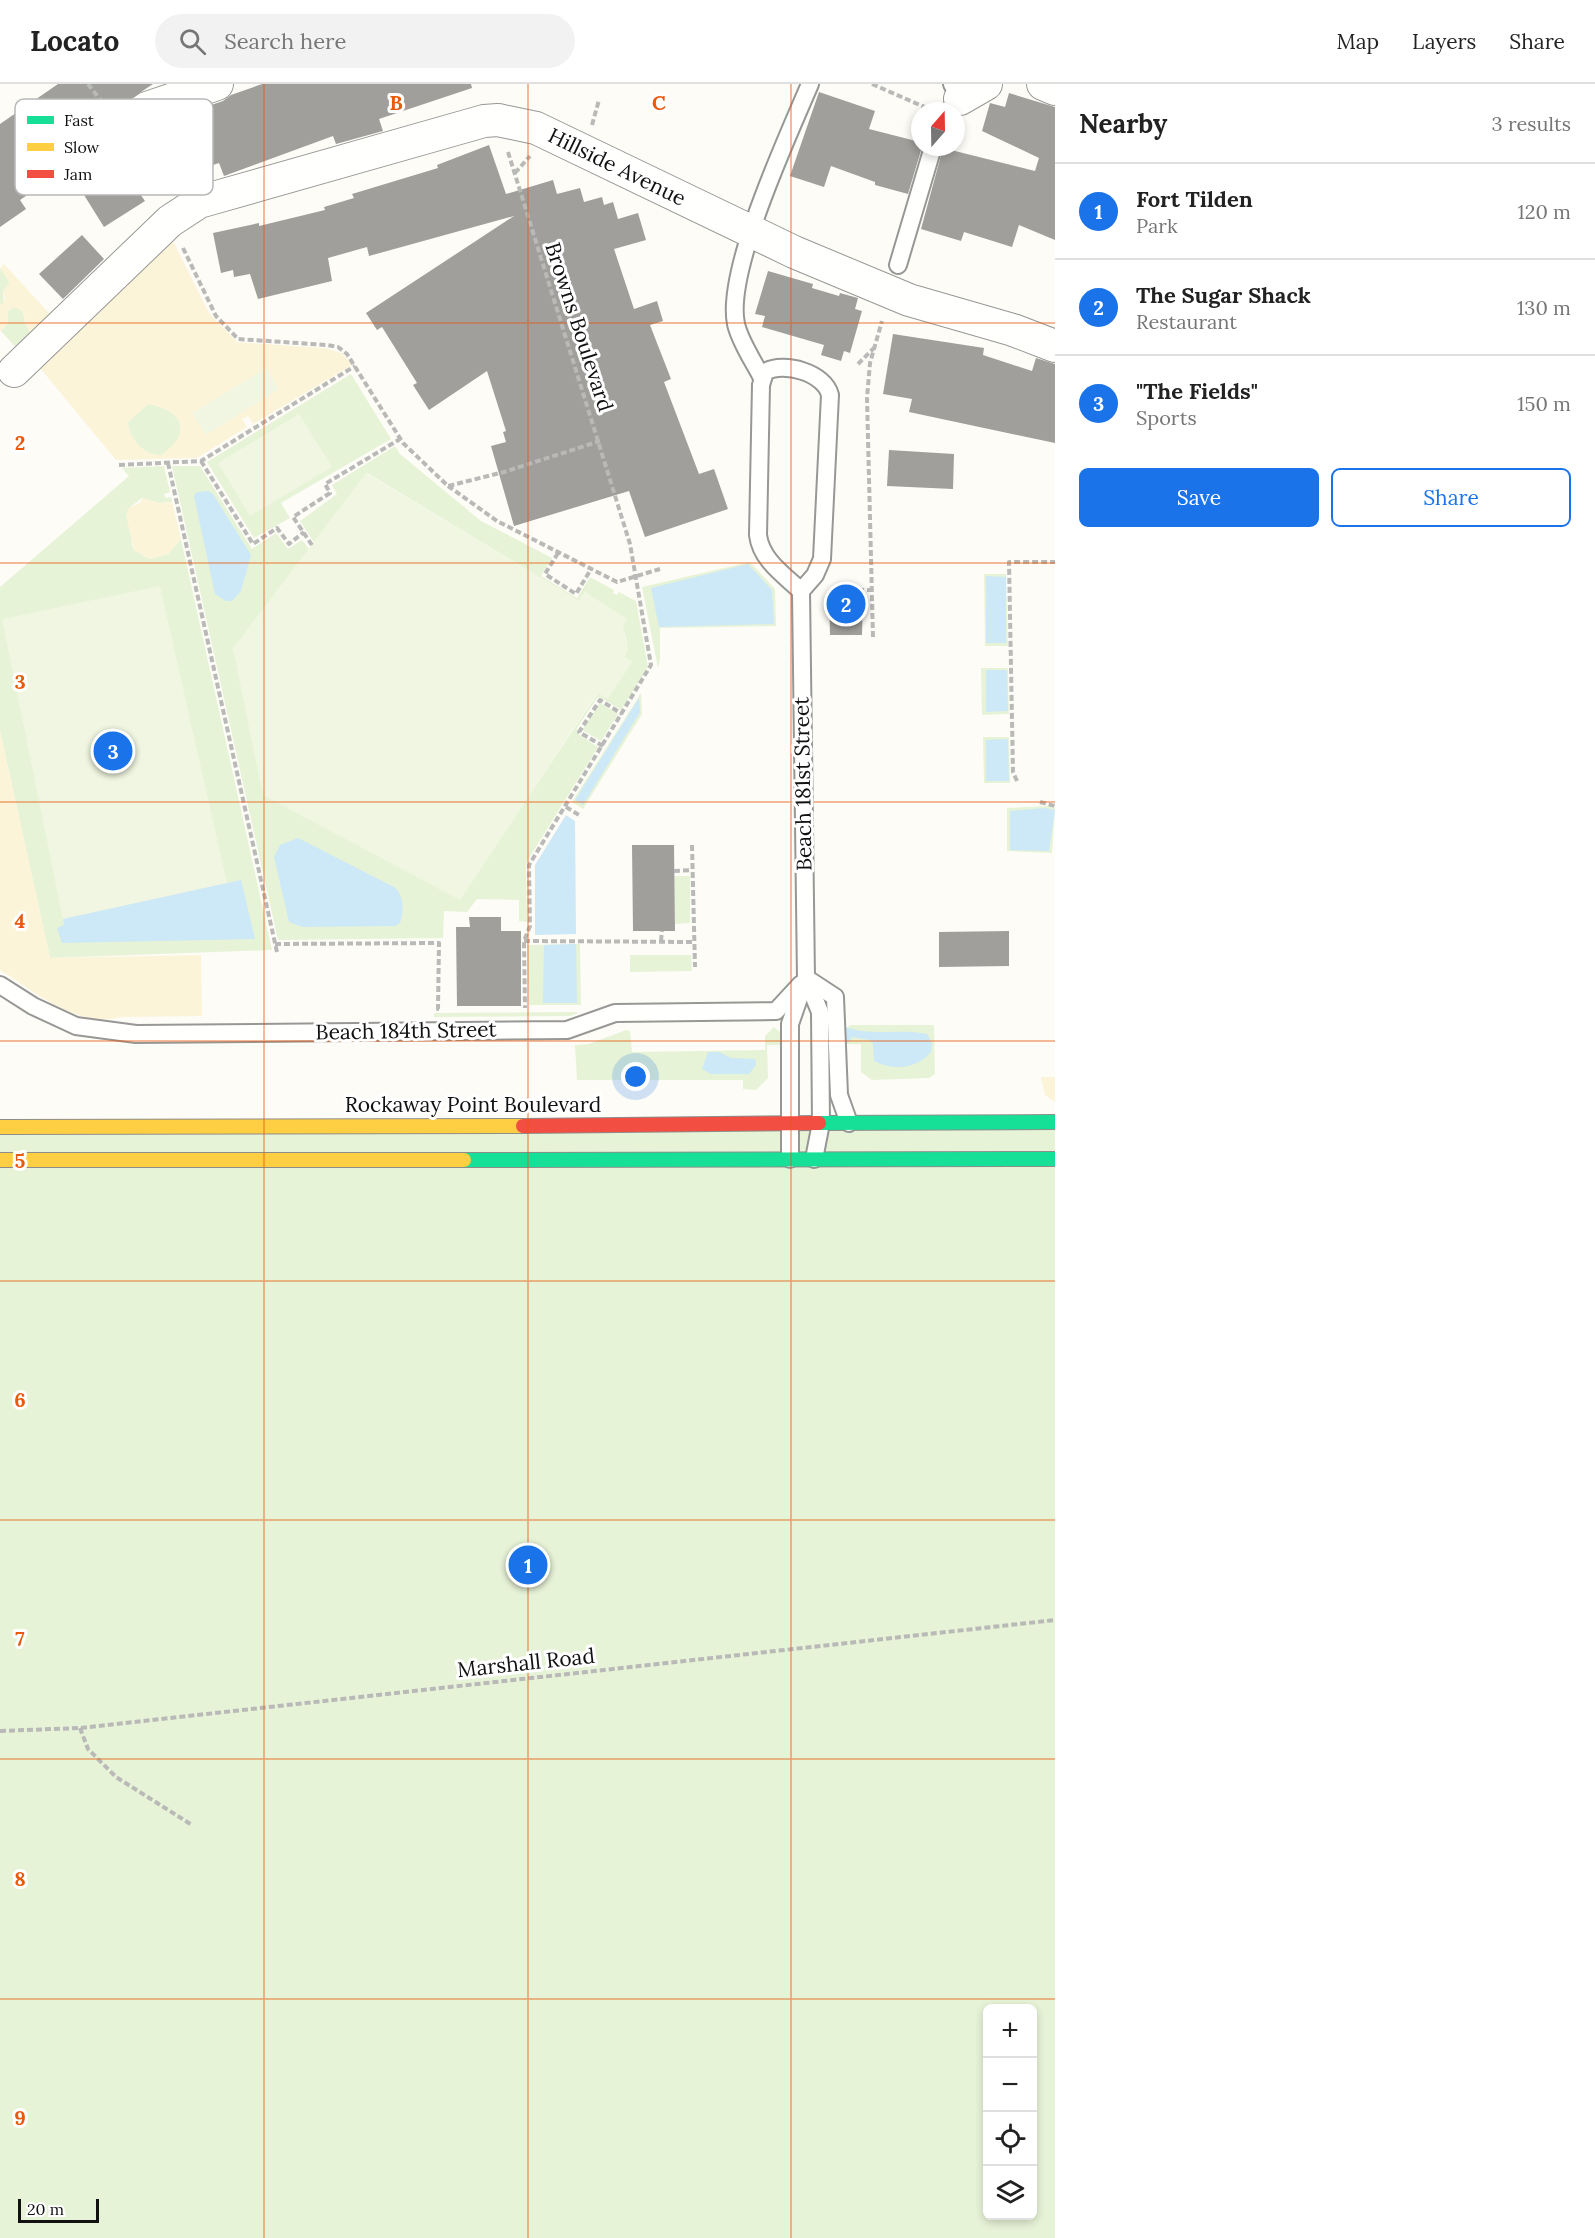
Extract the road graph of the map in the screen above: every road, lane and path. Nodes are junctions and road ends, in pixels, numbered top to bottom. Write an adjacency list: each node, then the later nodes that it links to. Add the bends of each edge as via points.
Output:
1 (217, 84): 7 (street)
2 (810, 84): 11 (lane, via 770,179)
3 (872, 84): 6 (path)
4 (1043, 84): 5 (street)
5 (1055, 89)
6 (956, 98)
7 (173, 99)
8 (498, 120): 10 (street, Hillside Avenue, via 199,202); 11 (street, Hillside Avenue, via 536,128); 20 (path, Browns Boulevard)
9 (930, 156): 12 (lane)
10 (170, 221): 16 (path, via 216,316 238,339 338,347); 17 (street, Hillside Avenue)
11 (753, 232): 12 (street, Hillside Avenue); 18 (lane, via 737,289 736,324)
12 (895, 278): 13 (street, Hillside Avenue, via 909,300); 14 (path)
13 (1055, 346)
14 (875, 348): 15 (path); 33 (path, via 867,398)
15 (858, 364)
16 (355, 366): 19 (path); 21 (path)
17 (14, 371)
18 (762, 378): 34 (lane, via 759,544 769,560); 34 (lane, via 765,372 779,367 813,375 828,386 830,395 822,559)
19 (400, 439): 24 (path); 25 (path, via 325,484 330,493 292,517)
20 (600, 441): 24 (path); 31 (path, Browns Boulevard)
21 (201, 461): 22 (path); 25 (path, via 253,544 277,528 289,544)
22 (168, 463): 23 (path); 50 (path)
23 (119, 465)
24 (448, 486): 27 (path, via 497,521)
25 (304, 532): 26 (path)
26 (312, 545)
27 (558, 552): 29 (path); 29 (path, via 545,574 576,594)
28 (1055, 562): 38 (path, via 1009,562 1013,772)
29 (591, 569): 31 (path, via 617,582)
30 (660, 569): 31 (path)
31 (637, 576): 36 (path, Browns Boulevard, via 651,665)
32 (831, 590): 33 (path)
33 (871, 590): 35 (path)
34 (801, 591): 53 (lane, Beach 181st Street)
35 (873, 637)
36 (622, 714): 37 (path, Browns Boulevard); 37 (path, via 600,700 579,732)
37 (603, 746): 41 (path, Browns Boulevard)
38 (1017, 781)
39 (1040, 801): 40 (path)
40 (1055, 806)
41 (566, 807): 42 (path); 48 (path, Browns Boulevard, via 529,865 530,926)
42 (579, 815)
43 (692, 845): 44 (path)
44 (692, 870): 45 (path); 49 (path)
45 (674, 871)
46 (662, 931): 47 (path)
47 (662, 941): 48 (path); 49 (path)
48 (524, 942): 56 (path, Browns Boulevard)
49 (694, 942): 52 (path)
50 (275, 944): 51 (path); 58 (path, via 439,943 438,1009)
51 (277, 952)
52 (695, 968)
53 (806, 978): 54 (lane, Beach 184th Street, via 776,1011 615,1013 567,1030 136,1034 76,1026); 61 (lane, Beach 181st Street, via 820,1012); 62 (lane, via 835,997 839,1095); 63 (lane, Beach 181st Street, via 790,1024)
54 (0, 985)
55 (514, 1008): 56 (path)
56 (525, 1008): 57 (path)
57 (535, 1008)
58 (449, 1009)
59 (1025, 1122): 60 (street, Rockaway Point Boulevard); 62 (street, Rockaway Point Boulevard); 67 (street)
60 (1055, 1122)
61 (821, 1123): 62 (street, Rockaway Point Boulevard); 63 (street, Rockaway Point Boulevard); 66 (lane, Beach 181st Street)
62 (849, 1123)
63 (791, 1124): 64 (street, Rockaway Point Boulevard); 65 (lane, Beach 181st Street)
64 (0, 1127)
65 (790, 1159): 66 (street); 69 (street)
66 (814, 1159): 67 (street)
67 (1024, 1159): 68 (street)
68 (1055, 1159)
69 (0, 1160)
70 (1055, 1620): 71 (path, Marshall Road)
71 (80, 1728): 72 (path, Marshall Road); 73 (path, via 88,1749 116,1777)
72 (0, 1731)
73 (192, 1825)

